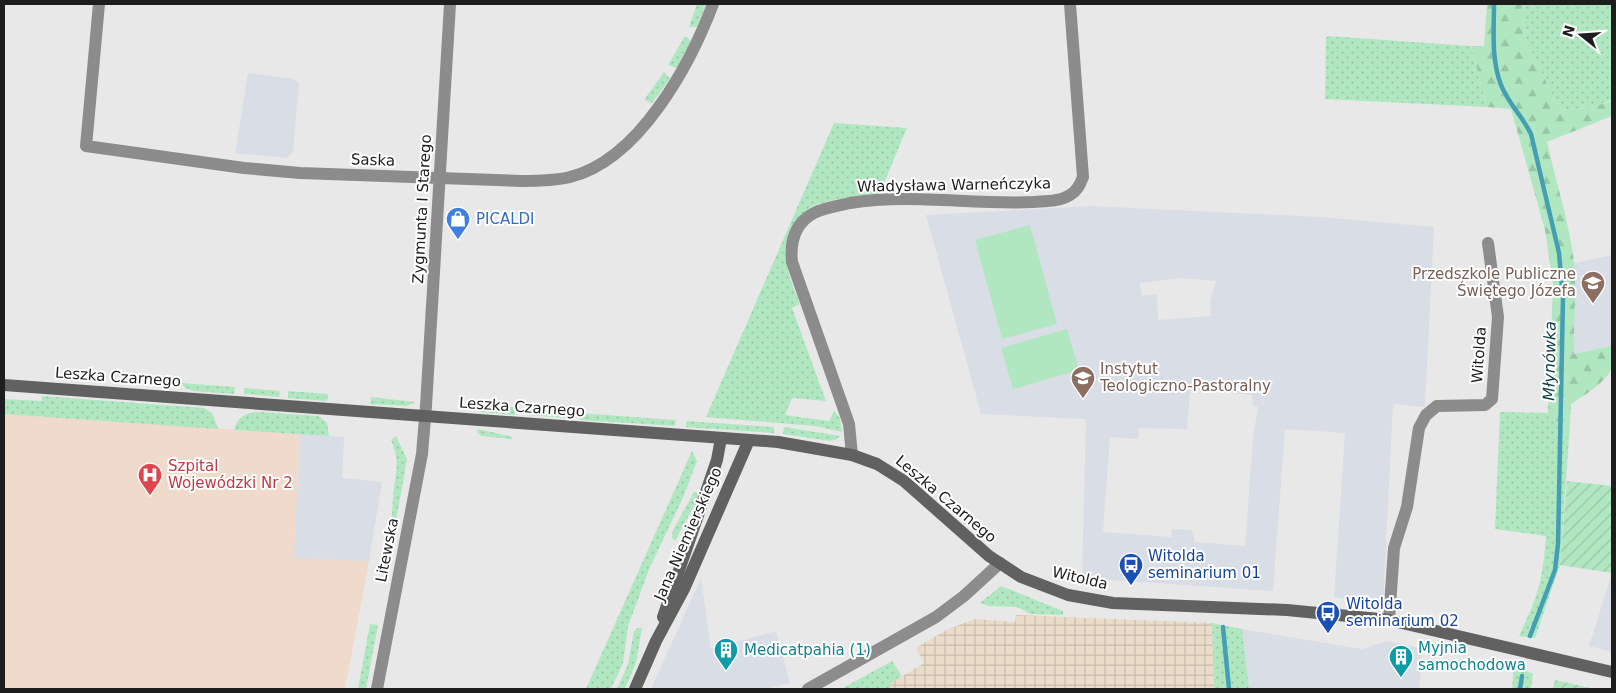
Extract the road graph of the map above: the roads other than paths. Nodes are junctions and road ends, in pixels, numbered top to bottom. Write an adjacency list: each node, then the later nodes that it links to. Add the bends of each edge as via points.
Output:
1 (99, 4): 5 (street, Saska, via 86,146 300,174)
2 (450, 4): 5 (street, Zygmunta I Starego)
3 (713, 4): 5 (street, Saska, via 697,46 679,76 623,149 593,168 572,177 549,181)
4 (1070, 4): 11 (street, Władysława Warneńczyka, via 1083,177 1070,195 1059,200 1013,203 948,199 868,200 813,213 793,236 792,262 849,424)
5 (440, 179): 8 (street, Zygmunta I Starego)
6 (1488, 243): 13 (street, Witolda, via 1498,317 1492,399 1485,405 1438,406 1426,415 1419,428 1408,507 1394,548)
7 (4, 385): 8 (street, Leszka Czarnego)
8 (425, 416): 9 (street, Leszka Czarnego); 16 (street, Litewska, via 422,454)
9 (721, 438): 10 (street, Leszka Czarnego); 14 (street, Jana Niemierskiego, via 718,460)
10 (749, 440): 11 (street, Leszka Czarnego, via 808,446); 14 (street, Jana Niemierskiego, via 684,589)
11 (852, 455): 12 (street, Leszka Czarnego, via 877,464 904,481)
12 (1000, 563): 13 (street, Witolda, via 1036,584 1100,601 1287,610); 18 (street, via 936,616)
13 (1389, 620): 15 (street, Witolda)
14 (656, 641): 17 (street, Jana Niemierskiego)
15 (1612, 672)
16 (377, 689)
17 (635, 689)
18 (808, 689)

